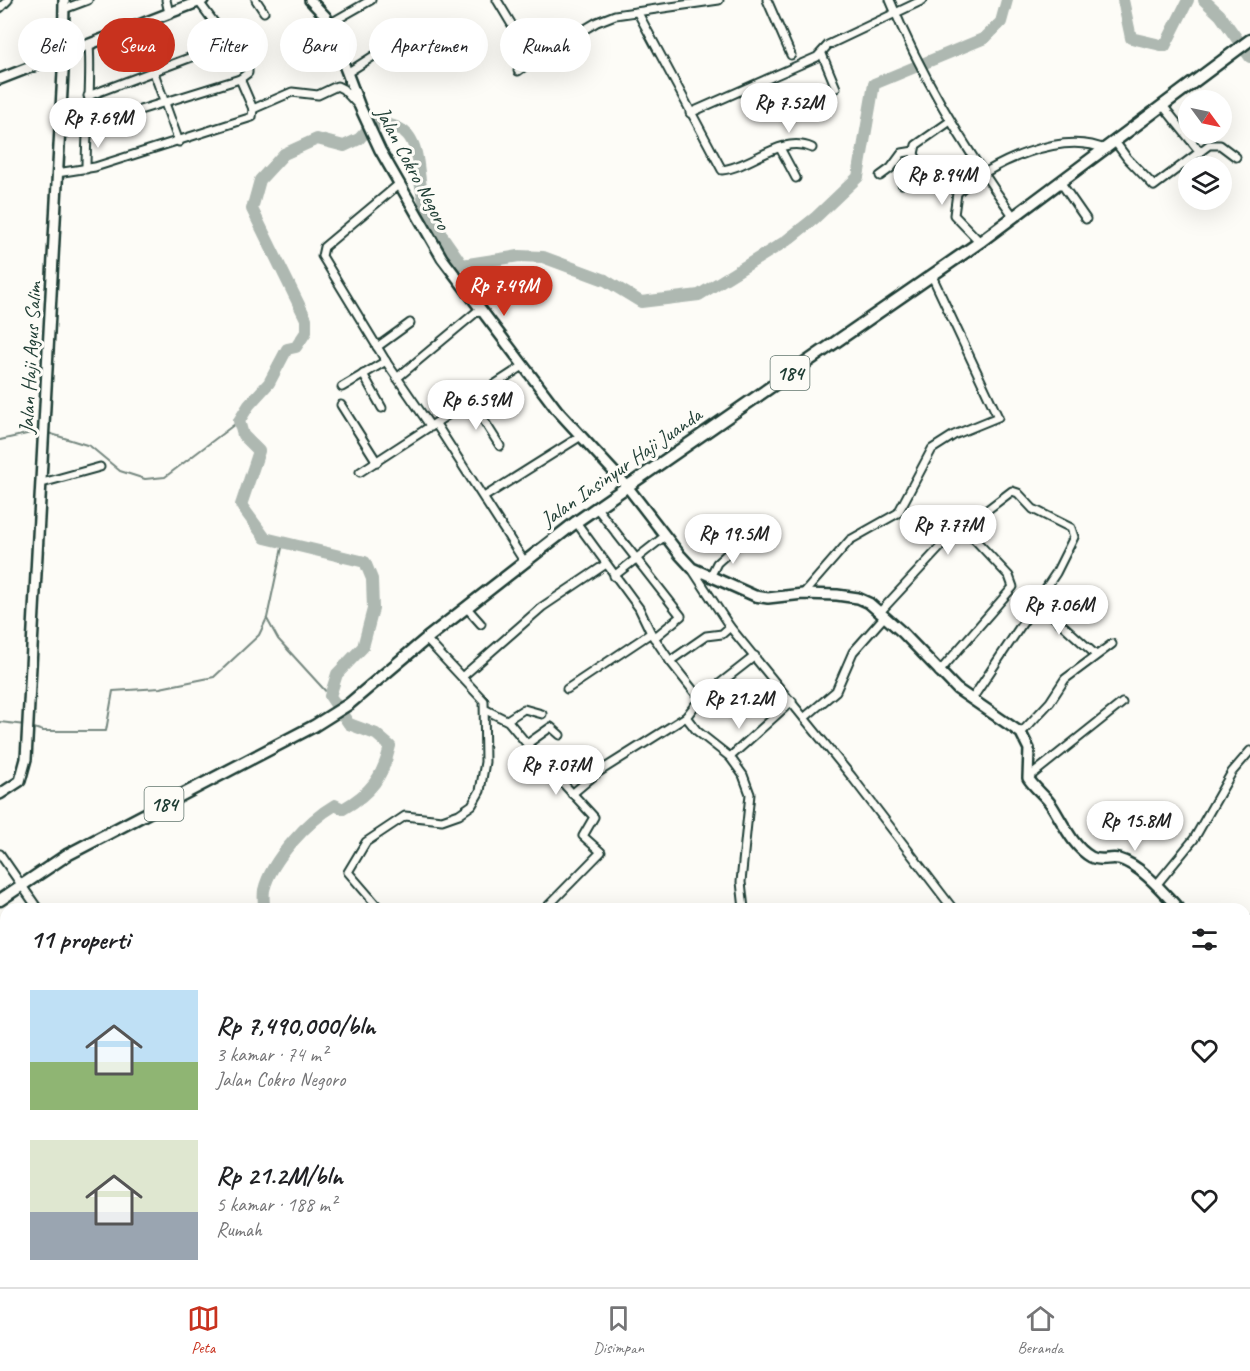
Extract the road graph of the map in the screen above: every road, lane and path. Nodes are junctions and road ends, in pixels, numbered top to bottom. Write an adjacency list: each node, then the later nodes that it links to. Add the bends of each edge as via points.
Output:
1 (8, 0): 15 (street)
2 (88, 0): 14 (street)
3 (166, 0): 17 (street)
4 (256, 0): 16 (street)
5 (310, 0): 22 (street, Jalan Cokro Negoro)
6 (371, 0): 23 (street)
7 (497, 0): 24 (street)
8 (719, 0): 13 (street)
9 (767, 0): 31 (street)
10 (890, 0): 19 (street)
11 (923, 0): 19 (street)
12 (201, 1): 17 (street); 21 (street)
13 (699, 1): 18 (street)
14 (64, 4)
15 (0, 8)
16 (264, 12)
17 (169, 13): 20 (street)
18 (638, 13): 25 (street, via 606,18); 47 (street)
19 (896, 14): 30 (street, via 828,45); 48 (street)
20 (156, 18)
21 (212, 18)
22 (326, 18)
23 (340, 18)
24 (508, 18)
25 (591, 27)
26 (1250, 40): 45 (main road, Jalan Insinyur Haji Juanda / 184)
27 (97, 41): 28 (street)
28 (89, 44): 29 (street); 42 (street)
29 (85, 46)
30 (822, 54): 41 (street); 47 (street)
31 (791, 55)
32 (369, 59): 38 (street)
33 (18, 72): 39 (street)
34 (62, 72): 50 (street, Jalan Haji Agus Salim)
35 (148, 72): 42 (street)
36 (154, 72): 43 (street)
37 (248, 72): 40 (street)
38 (347, 73): 44 (street, Jalan Cokro Negoro)
39 (0, 79)
40 (240, 79): 43 (street); 46 (street)
41 (836, 88)
42 (88, 96): 49 (street)
43 (165, 104): 49 (street); 51 (street)
44 (360, 107): 46 (street, via 337,86 318,95 292,92); 66 (street, Jalan Cokro Negoro)
45 (1164, 107): 52 (main road, Jalan Insinyur Haji Juanda / 184); 57 (street)
46 (253, 109): 51 (street, via 253,116 247,120)
47 (690, 112): 53 (street, via 722,170)
48 (949, 122): 56 (street, via 919,142); 61 (street)
49 (86, 129): 50 (street); 59 (street)
50 (59, 135): 60 (street, Jalan Haji Agus Salim)
51 (179, 142): 59 (street)
52 (1116, 143): 55 (main road, Jalan Insinyur Haji Juanda / 184); 57 (street, via 1154,186)
53 (780, 148): 54 (street, via 800,144); 63 (street)
54 (812, 148)
55 (1106, 150): 61 (street, via 1088,144 1049,147 1025,152); 64 (main road, Jalan Insinyur Haji Juanda / 184)
56 (914, 151): 62 (street, via 902,153); 65 (street, via 923,170)
57 (1200, 152): 58 (street, via 1216,144)
58 (1236, 157)
59 (86, 169): 60 (street)
60 (57, 173): 88 (street, Jalan Haji Agus Salim)
61 (982, 173): 67 (street); 69 (street, via 957,193 954,208 955,218)
62 (880, 176)
63 (796, 178)
64 (1061, 183): 67 (main road, Jalan Insinyur Haji Juanda / 184); 68 (street)
65 (902, 184)
66 (398, 185): 71 (street, Jalan Cokro Negoro, via 442,258); 73 (street, via 333,239 322,253)
67 (1014, 217): 69 (main road, Jalan Insinyur Haji Juanda / 184)
68 (1086, 219)
69 (980, 242): 70 (main road, Jalan Insinyur Haji Juanda / 184)
70 (933, 276): 89 (main road, Jalan Insinyur Haji Juanda / 184); 102 (street, via 998,417 932,449 898,513 850,540)
71 (480, 309): 75 (street, Jalan Cokro Negoro); 77 (street)
72 (410, 323): 73 (street)
73 (377, 347): 74 (street)
74 (386, 361): 76 (street); 77 (street)
75 (523, 366): 79 (street); 83 (street, Jalan Cokro Negoro)
76 (363, 374): 78 (street); 81 (street)
77 (397, 378): 82 (street)
78 (342, 387)
79 (468, 402): 82 (street); 84 (street)
80 (341, 405): 85 (street)
81 (382, 408)
82 (433, 425): 85 (street); 90 (street)
83 (581, 436): 89 (street, Jalan Cokro Negoro); 90 (street)
84 (500, 446)
85 (376, 462): 87 (street)
86 (100, 467): 88 (street)
87 (360, 472)
88 (42, 483): 132 (street, Jalan Haji Agus Salim, via 28,735 22,778)
89 (626, 485): 91 (main road, Jalan Insinyur Haji Juanda / 184); 94 (street, Jalan Cokro Negoro)
90 (484, 497): 97 (street)
91 (596, 507): 92 (main road, Jalan Insinyur Haji Juanda / 184); 96 (street)
92 (576, 522): 97 (main road, Jalan Insinyur Haji Juanda / 184); 98 (street)
93 (964, 528): 103 (street, via 1012,491 1033,509 1071,528 1073,540); 105 (street, via 940,547); 114 (street, via 1009,576 1013,587)
94 (665, 536): 96 (street); 99 (street, Jalan Cokro Negoro)
95 (739, 543): 100 (street, via 717,563)
96 (635, 558): 101 (street); 108 (street, via 681,616)
97 (524, 561): 104 (main road, Jalan Insinyur Haji Juanda / 184)
98 (606, 564): 101 (street); 115 (street, via 534,614)
99 (692, 568): 100 (street, Jalan Cokro Negoro); 107 (street)
100 (711, 575): 102 (street, Jalan Cokro Negoro, via 755,596)
101 (614, 576): 108 (street, via 639,608)
102 (803, 594): 105 (street, Jalan Cokro Negoro, via 858,598)
103 (1036, 601): 112 (street); 118 (street)
104 (466, 607): 106 (street); 109 (main road, Jalan Insinyur Haji Juanda / 184)
105 (883, 614): 114 (street, Jalan Cokro Negoro); 124 (street, via 853,652 836,691)
106 (481, 624)
107 (730, 627): 111 (street); 113 (street, via 722,634 706,636)
108 (652, 635): 113 (street); 116 (street)
109 (426, 639): 115 (street); 136 (main road, Jalan Insinyur Haji Juanda / 184, via 332,715 66,855)
110 (1112, 644): 112 (street)
111 (755, 656): 117 (street); 119 (street)
112 (1095, 656): 126 (street, via 1065,679)
113 (670, 661): 117 (street)
114 (939, 672): 118 (street, Jalan Cokro Negoro)
115 (462, 677): 121 (street, via 481,696)
116 (567, 689)
117 (700, 699): 123 (street)
118 (972, 699): 126 (street, Jalan Cokro Negoro)
119 (792, 701): 124 (street); 130 (street)
120 (1122, 703): 131 (street)
121 (486, 710): 125 (street); 139 (street, via 482,782 472,804 442,820 410,816 400,819 366,842 349,867 351,876)
122 (542, 714): 125 (street, via 524,710)
123 (686, 717): 130 (street); 133 (street, via 597,773)
124 (804, 718): 142 (street)
125 (507, 720): 128 (street)
126 (1021, 733): 131 (street, via 1029,749)
127 (560, 735): 128 (street, via 551,727)
128 (527, 744): 133 (street)
129 (1250, 752): 135 (street, via 1232,772 1194,839)
130 (730, 757): 141 (street, via 750,794 741,882)
131 (1028, 778): 135 (street, via 1089,856 1120,860)
132 (0, 794)
133 (572, 794): 140 (street, via 594,817 583,836 601,852)
134 (0, 854): 136 (street)
135 (1157, 884): 143 (street)
136 (21, 885): 137 (main road, Jalan Insinyur Haji Juanda / 184); 138 (street)
137 (0, 900)
138 (34, 903)
139 (375, 903)
140 (551, 903)
141 (743, 903)
142 (948, 903)
143 (1174, 903)

